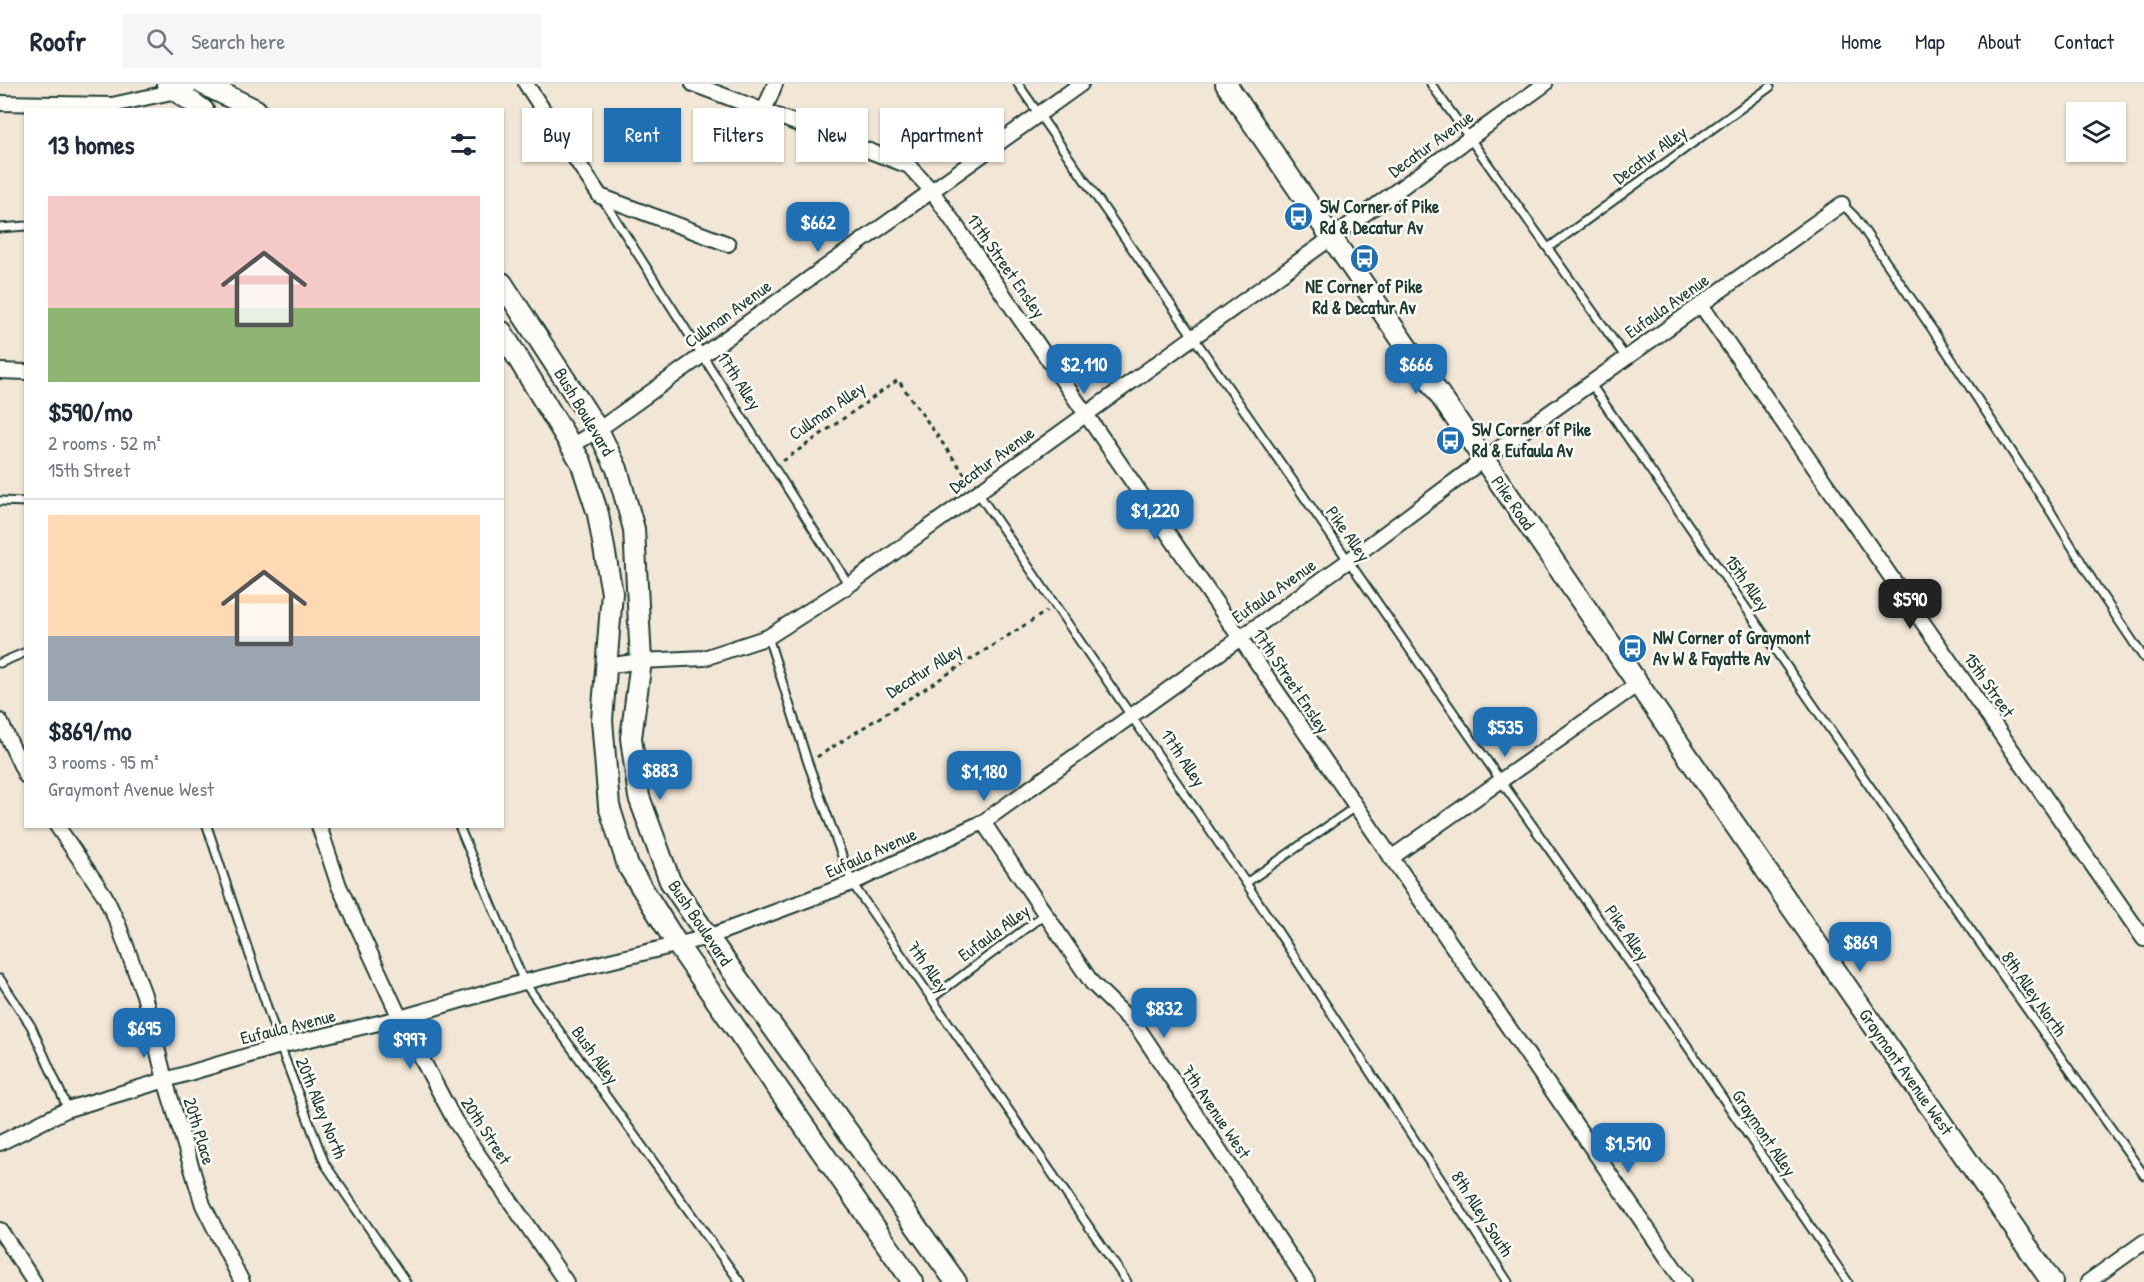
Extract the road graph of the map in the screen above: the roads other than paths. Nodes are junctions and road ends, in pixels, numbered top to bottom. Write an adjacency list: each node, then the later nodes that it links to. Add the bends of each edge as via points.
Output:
1 (204, 84): 14 (main road)
2 (526, 84): 21 (street, 17th Alley)
3 (693, 84): 15 (street, 17th Street Ensley)
4 (775, 84): 16 (street)
5 (1018, 84): 17 (lane, Pike Alley)
6 (1081, 84): 17 (street, Cullman Avenue)
7 (1226, 84): 25 (main road, Pike Road)
8 (1431, 84): 19 (lane)
9 (1545, 84): 19 (street, Decatur Avenue)
10 (179, 86): 12 (street, via 112,105); 13 (main road)
11 (1770, 87): 27 (lane, Decatur Alley)
12 (0, 103)
13 (200, 108)
14 (252, 108)
15 (756, 108)
16 (765, 108)
17 (1038, 115): 20 (street, Cullman Avenue); 31 (lane, Pike Alley)
18 (784, 119): 20 (street, 17th Street Ensley, via 909,166)
19 (1470, 138): 25 (street, Decatur Avenue); 27 (lane)
20 (932, 191): 32 (street, Cullman Avenue); 37 (street, 17th Street Ensley)
21 (600, 196): 26 (street); 32 (lane, 17th Alley)
22 (1842, 204): 29 (street, Eufaula Avenue); 49 (lane, via 1932,329)
23 (24, 226): 24 (lane)
24 (0, 228)
25 (1331, 238): 31 (street, Decatur Avenue); 40 (main road, Pike Road)
26 (728, 244)
27 (1548, 248): 33 (lane)
28 (504, 286): 38 (main road, Bush Boulevard)
29 (1701, 305): 33 (street, Eufaula Avenue); 70 (street, 15th Street)
30 (504, 335): 39 (main road, Bush Boulevard)
31 (1193, 337): 37 (street, Decatur Avenue); 44 (lane, Pike Alley)
32 (702, 356): 38 (street, Cullman Avenue); 45 (lane, 17th Alley)
33 (1626, 358): 36 (street, Eufaula Avenue)
34 (0, 371): 35 (street)
35 (24, 372)
36 (1590, 383): 40 (street, Eufaula Avenue); 64 (lane, 15th Alley)
37 (1087, 413): 41 (street, Decatur Avenue); 47 (street, 17th Street Ensley)
38 (598, 430): 39 (street, Cullman Avenue); 50 (main road, Bush Boulevard, via 617,469 634,529)
39 (571, 446): 52 (main road, Bush Boulevard, via 581,462 598,514 612,593)
40 (1483, 460): 44 (street, Eufaula Avenue); 53 (main road, Pike Road)
41 (978, 493): 45 (street, Decatur Avenue); 54 (lane, 17th Alley)
42 (0, 501): 43 (lane)
43 (24, 502)
44 (1348, 561): 47 (street, Eufaula Avenue); 57 (lane, Pike Alley)
45 (849, 585): 46 (street, Decatur Avenue)
46 (768, 637): 50 (street, Decatur Avenue, via 705,658); 66 (lane, 7th Alley)
47 (1240, 637): 54 (street, Eufaula Avenue); 58 (street, 17th Street Ensley)
48 (24, 653): 51 (lane)
49 (2144, 658)
50 (641, 661): 52 (street, Decatur Avenue); 69 (main road, Bush Boulevard, via 631,738 639,797 670,880)
51 (0, 663)
52 (606, 666): 71 (main road, Bush Boulevard, via 602,720 609,806 628,866)
53 (1638, 684): 57 (street); 97 (main road, Graymont Avenue West)
54 (1132, 715): 59 (street, Eufaula Avenue); 67 (lane, 17th Alley)
55 (0, 721): 56 (street)
56 (24, 772)
57 (1500, 781): 65 (street); 75 (lane, Pike Alley)
58 (1355, 807): 65 (street, 17th Street Ensley); 67 (lane)
59 (983, 822): 66 (street, Eufaula Avenue); 68 (street, 7th Avenue West)
60 (58, 828): 78 (street, 20th Place, via 105,896 118,924 144,995)
61 (208, 828): 77 (lane, 20th Alley North)
62 (320, 828): 76 (street, 20th Street, via 339,886)
63 (460, 828): 73 (lane, Bush Alley)
64 (1900, 830): 82 (lane, 8th Alley North)
65 (1391, 858): 95 (street, 17th Street Ensley)
66 (852, 883): 69 (street, Eufaula Avenue); 74 (lane, 7th Alley)
67 (1246, 883): 81 (lane, 17th Alley)
68 (1046, 914): 74 (lane, Eufaula Alley); 93 (street, 7th Avenue West, via 1092,983 1138,1028)
69 (708, 938): 71 (street, Eufaula Avenue); 91 (main road, Bush Boulevard)
70 (2144, 939)
71 (677, 944): 73 (street, Eufaula Avenue); 90 (main road, Bush Boulevard)
72 (0, 979): 79 (lane, via 31,1026)
73 (524, 982): 76 (street, Eufaula Avenue); 89 (lane, Bush Alley)
74 (932, 998): 92 (lane, 7th Alley)
75 (1656, 1000): 96 (lane, Graymont Alley)
76 (400, 1018): 77 (street, Eufaula Avenue); 88 (street, 20th Street, via 455,1121)
77 (280, 1046): 78 (street, Eufaula Avenue); 87 (lane, 20th Alley North, via 325,1164)
78 (165, 1080): 79 (street, Eufaula Avenue); 86 (street, 20th Place, via 205,1210)
79 (68, 1109): 80 (street, Eufaula Avenue)
80 (0, 1143)
81 (1431, 1163): 94 (lane, 8th Alley South)
82 (2144, 1175)
83 (0, 1230): 85 (street)
84 (2144, 1242): 98 (street)
85 (34, 1282)
86 (242, 1282)
87 (406, 1282)
88 (566, 1282)
89 (740, 1282)
90 (913, 1282)
91 (956, 1282)
92 (1127, 1282)
93 (1307, 1282)
94 (1508, 1282)
95 (1684, 1282)
96 (1848, 1282)
97 (2052, 1282)
98 (2088, 1282)

